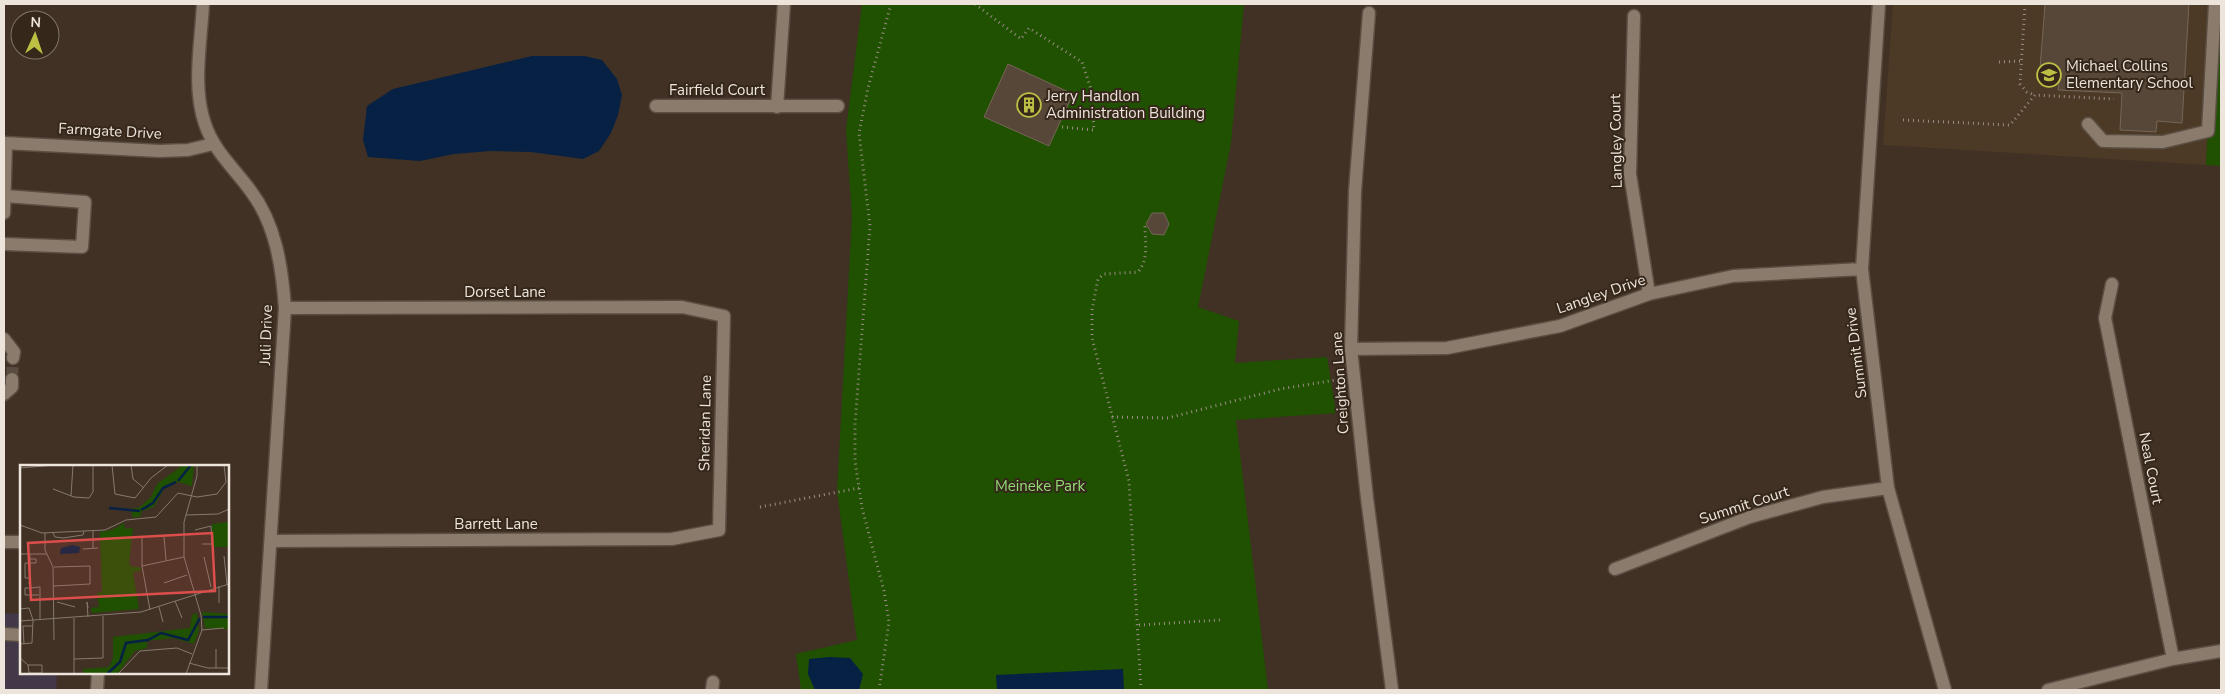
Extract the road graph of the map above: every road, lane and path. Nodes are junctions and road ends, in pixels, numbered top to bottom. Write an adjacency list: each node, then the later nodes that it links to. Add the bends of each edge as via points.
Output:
1 (203, 4): 21 (street, Juli Drive, via 198,97)
2 (784, 4): 16 (street, Fairfield Court)
3 (891, 4): 38 (path, via 859,133 870,226 855,424)
4 (975, 4): 19 (path, via 1021,39 1029,28 1082,62 1091,89 1094,130)
5 (1879, 4): 26 (street, Summit Drive)
6 (2025, 4): 10 (path)
7 (2215, 4): 18 (street, via 2208,132 2163,142 2103,141)
8 (1369, 13): 32 (street, Creighton Lane, via 1355,191)
9 (1634, 16): 28 (street, Langley Court, via 1630,174)
10 (2021, 61): 11 (path); 12 (path, via 2020,84)
11 (1999, 62)
12 (2035, 95): 13 (path); 17 (path, via 2010,125)
13 (2114, 98)
14 (656, 106): 16 (street, Fairfield Court)
15 (838, 106): 16 (street, Fairfield Court)
16 (777, 107)
17 (1903, 120)
18 (2088, 124)
19 (1062, 127)
20 (5, 143): 21 (street, Farmgate Drive, via 160,151 188,150); 22 (street)
21 (213, 144): 29 (street, Juli Drive, via 252,192 268,220 277,248)
22 (5, 196): 23 (street); 25 (street, via 85,202 82,247)
23 (4, 213)
24 (1145, 226): 37 (path, via 1144,265 1138,272 1104,274 1098,279 1092,310 1092,338)
25 (4, 244)
26 (1862, 270): 28 (street, Langley Drive, via 1733,276); 39 (street, Summit Drive)
27 (2112, 284): 51 (street, Neal Court, via 2105,318)
28 (1649, 294): 32 (street, Langley Drive, via 1560,326 1447,348)
29 (285, 308): 30 (street, Dorset Lane, via 682,307); 42 (street, Juli Drive)
30 (724, 316): 41 (street, Sheridan Lane)
31 (4, 339): 33 (street, via 14,352)
32 (1351, 349): 57 (street, Creighton Lane)
33 (13, 358)
34 (12, 379): 36 (street, via 12,387)
35 (1336, 380): 37 (path, via 1280,389 1168,418)
36 (4, 394)
37 (1112, 417): 47 (path, via 1129,480)
38 (859, 488): 40 (path); 55 (path, via 890,622)
39 (1888, 488): 45 (street, Summit Court, via 1823,497 1750,517); 58 (street, Summit Drive)
40 (760, 508)
41 (719, 530): 42 (street, Barrett Lane, via 672,539)
42 (271, 541): 54 (street, Juli Drive)
43 (4, 542): 44 (street)
44 (20, 542)
45 (1615, 568)
46 (1220, 620): 47 (path)
47 (1139, 625): 56 (path)
48 (4, 634): 49 (street)
49 (20, 635)
50 (2221, 651): 51 (street)
51 (2173, 659): 59 (street)
52 (98, 674): 53 (street)
53 (97, 690)
54 (261, 690)
55 (879, 690)
56 (1141, 690)
57 (1392, 690)
58 (1946, 690)
59 (2048, 690)

